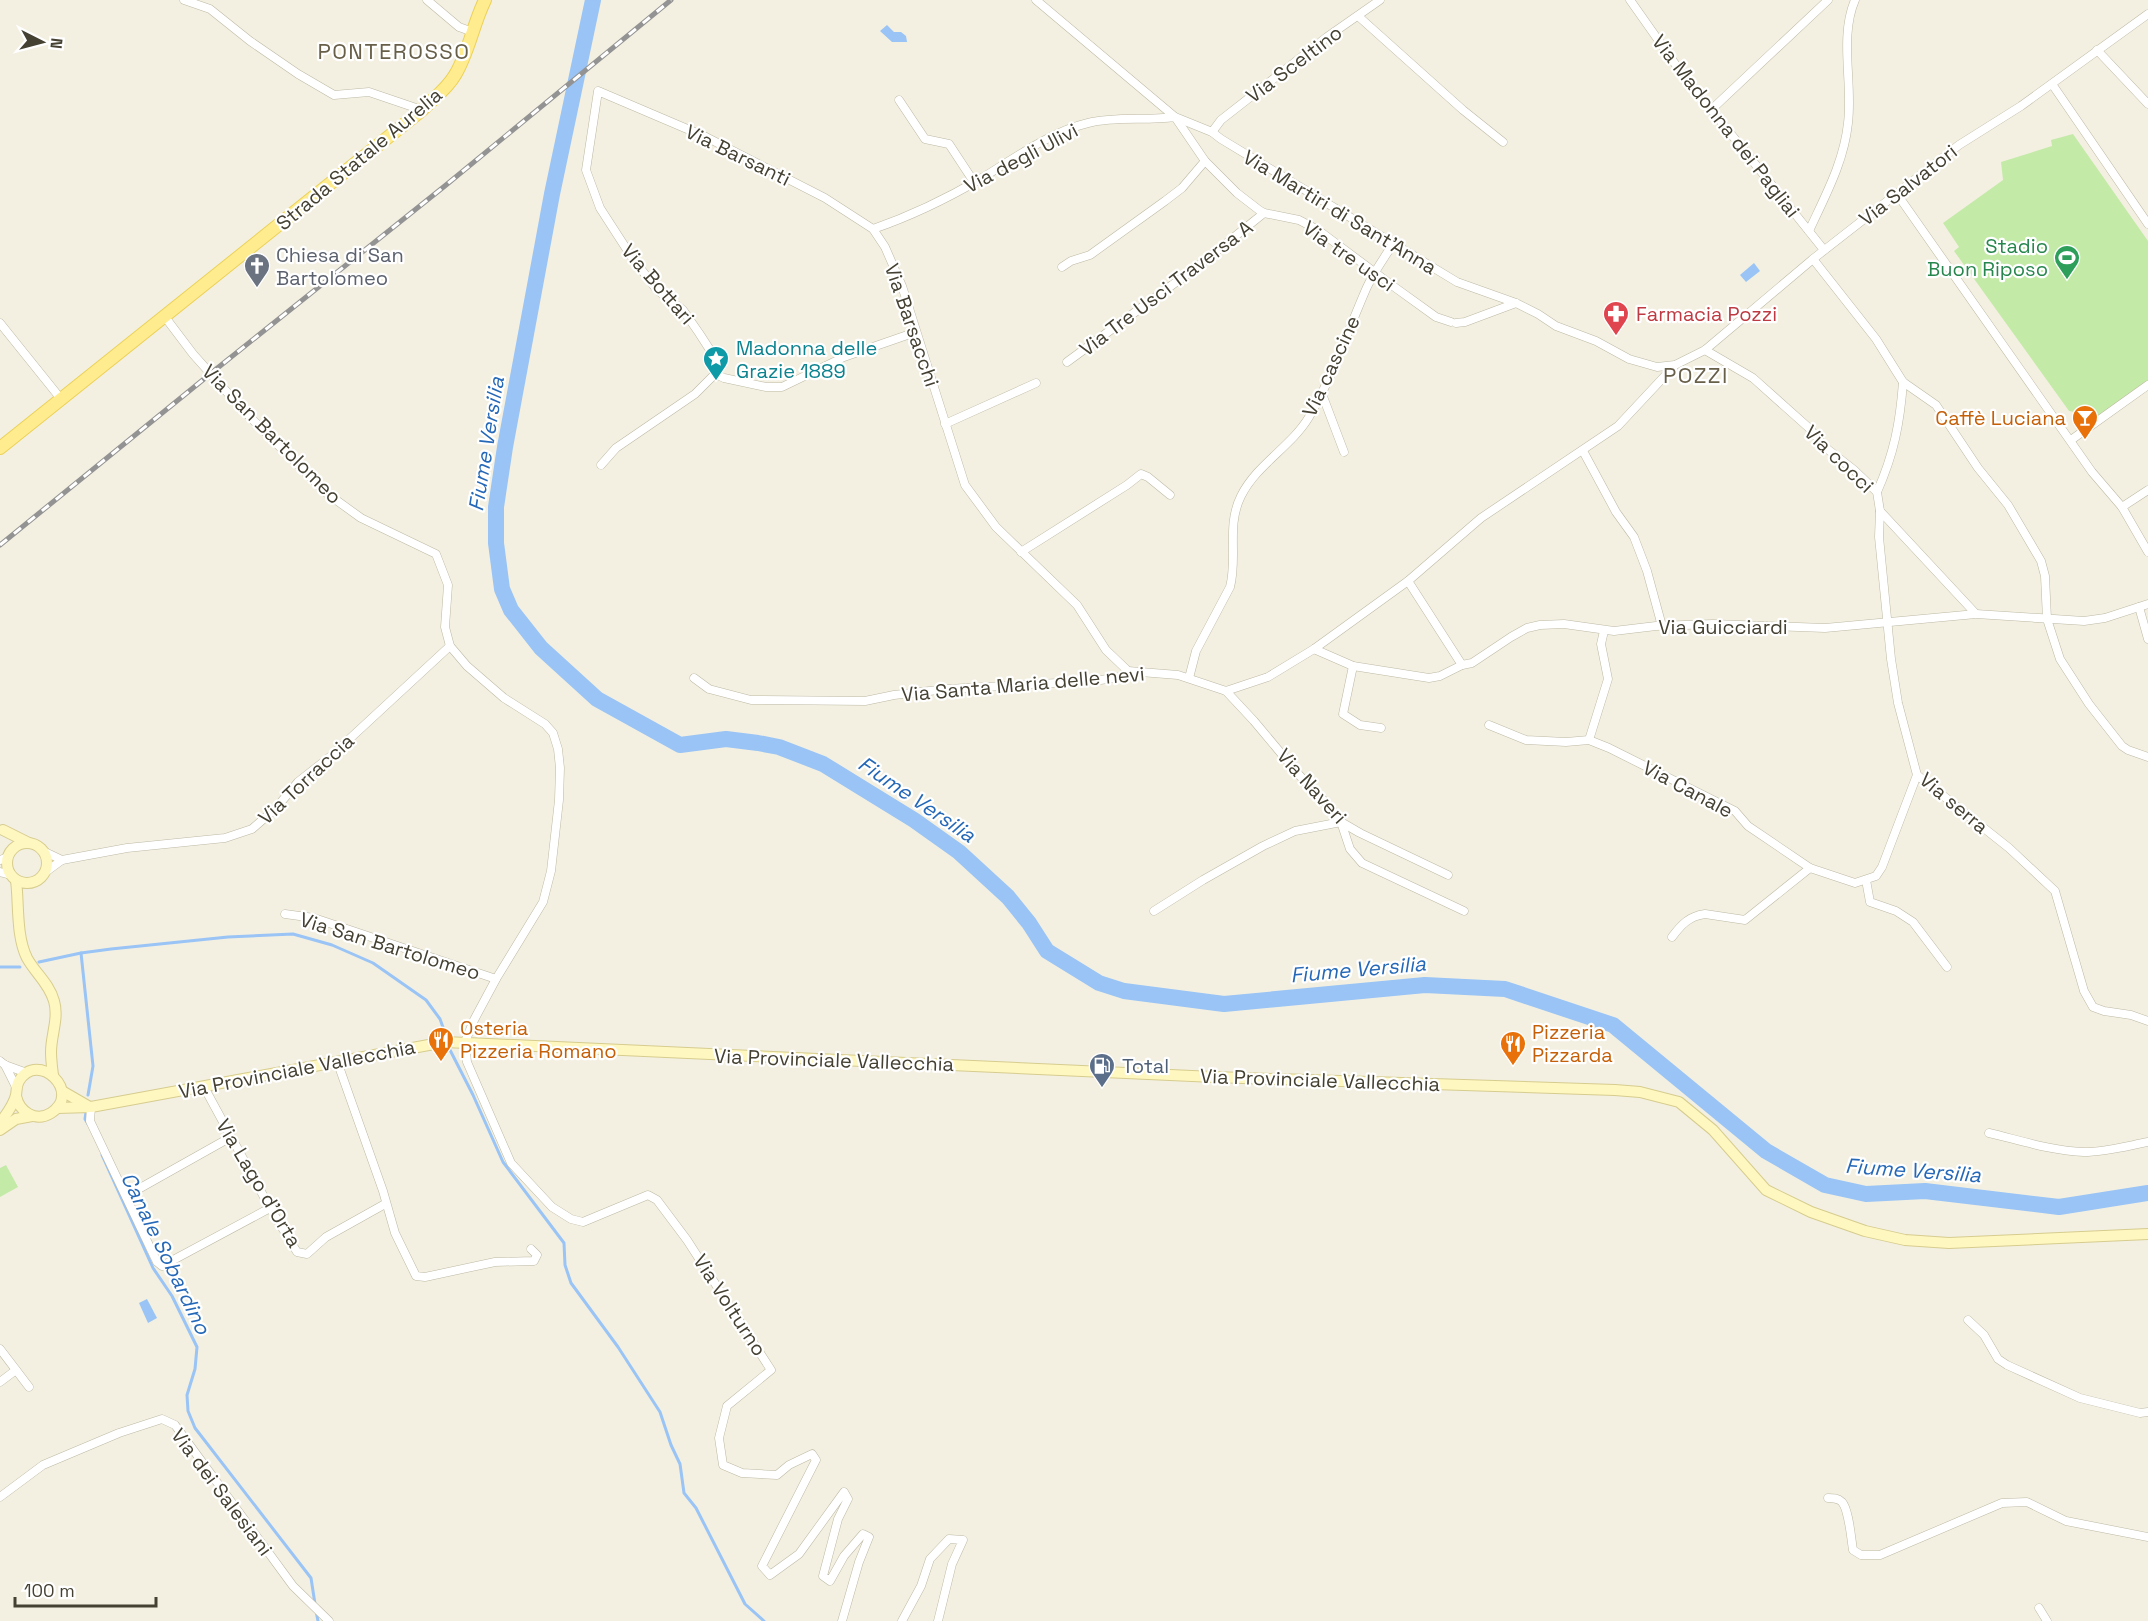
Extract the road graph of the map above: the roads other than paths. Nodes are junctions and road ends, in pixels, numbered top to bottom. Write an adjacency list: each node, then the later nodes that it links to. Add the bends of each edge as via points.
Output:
1 (184, 0): 20 (street, via 210,9 250,41 334,95 369,92)
2 (427, 0): 13 (street, via 459,27)
3 (485, 0): 13 (main road, Strada Statale Aurelia)
4 (1036, 0): 21 (street, Via Martiri di Sant'Anna)
5 (1380, 0): 12 (street, Via Sceltino)
6 (1630, 0): 19 (street, Via Madonna dei Pagliai)
7 (1828, 0): 19 (street)
8 (1844, 0): 10 (street)
9 (1855, 0): 10 (street)
10 (1851, 9): 30 (street, via 1850,104 1845,143)
11 (2148, 14): 14 (street, Via Salvatori)
12 (1358, 16): 22 (street, Via Sceltino, via 1221,120); 23 (street)
13 (472, 32): 20 (main road, Strada Statale Aurelia, via 464,58 448,86)
14 (2097, 50): 15 (street, Via Salvatori); 18 (street)
15 (2052, 84): 26 (street, Via Salvatori, via 1959,145); 28 (street)
16 (598, 91): 29 (street, Via Barsanti, via 706,137 825,198); 43 (street, Via Bottari, via 586,170 600,208 657,290 683,310 699,333 710,350)
17 (899, 100): 25 (street, via 925,139 949,144)
18 (2148, 104)
19 (1712, 109): 30 (street, Via Madonna dei Pagliai)
20 (422, 110): 37 (main road, Strada Statale Aurelia)
21 (1175, 117): 22 (street, Via Martiri di Sant'Anna); 24 (street, Via tre usci); 25 (street, Via degli Ulivi, via 1114,118 1086,123 1033,146)
22 (1212, 132): 31 (street, Via Martiri di Sant'Anna)
23 (1503, 142)
24 (1204, 161): 27 (street, Via tre usci); 34 (street, via 1182,188 1165,201 1090,255)
25 (975, 182): 29 (street, Via degli Ulivi)
26 (1897, 194): 32 (street, Via Salvatori); 50 (street)
27 (1264, 213): 35 (street, Via tre usci, via 1299,220 1318,230); 41 (street, Via Tre Usci Traversa A)
28 (2148, 224)
29 (873, 229): 39 (street, Via Barsacchi, via 902,286)
30 (1809, 231): 32 (street, Via Madonna dei Pagliai)
31 (1393, 244): 35 (street, Via cascine); 36 (street, Via Martiri di Sant'Anna, via 1457,282)
32 (1824, 250): 33 (street, Via Salvatori)
33 (1813, 259): 40 (street, Via Salvatori); 44 (street, via 1876,339)
34 (1062, 267)
35 (1376, 273): 36 (street, Via tre usci, via 1436,316 1453,323); 47 (street, Via cascine)
36 (1516, 303): 42 (street, Via Martiri di Sant'Anna, via 1629,359 1657,367)
37 (165, 316): 48 (main road, Strada Statale Aurelia); 71 (street, Via San Bartolomeo, via 242,409 325,492 361,518 436,554 448,585 446,627)
38 (0, 323): 48 (street)
39 (916, 332): 43 (street, via 844,357 782,387 766,387); 49 (street, Via Barsacchi)
40 (1705, 350): 42 (street, Via Salvatori); 56 (street, Via cocci, via 1753,378)
41 (1067, 362)
42 (1675, 365): 52 (street, via 1618,426)
43 (715, 374): 54 (street, via 695,394 616,448)
44 (1903, 382): 56 (street, via 1897,437); 66 (street, via 1935,405 2027,536 2045,576)
45 (1036, 383): 49 (street)
46 (2148, 385): 50 (street)
47 (1322, 394): 53 (street); 77 (street, Via cascine, via 1303,426 1252,478 1240,497 1232,524 1230,587 1196,651)
48 (61, 399): 51 (main road, Strada Statale Aurelia)
49 (945, 424): 60 (street, Via Barsacchi, via 965,485 996,527)
50 (2071, 440): 58 (street)
51 (0, 448)
52 (1582, 451): 62 (street, via 1480,518); 68 (street, via 1634,537)
53 (1344, 452)
54 (601, 465)
55 (2148, 490): 58 (street)
56 (1877, 492): 59 (street, Via cocci)
57 (1170, 495): 60 (street, via 1141,474)
58 (2122, 507): 61 (street)
59 (1880, 511): 65 (street, Via cocci); 67 (street, Via serra)
60 (1021, 552): 75 (street, Via Barsacchi, via 1077,605 1106,650)
61 (2148, 552)
62 (1408, 581): 72 (street); 73 (street)
63 (2148, 604): 64 (street, Via Guicciardi)
64 (2139, 607): 66 (street, Via Guicciardi, via 2084,621); 70 (street)
65 (1976, 614): 66 (street, Via Guicciardi); 67 (street, Via Guicciardi)
66 (2047, 619): 82 (street, via 2060,659 2089,705 2122,746)
67 (1888, 623): 68 (street, Via Guicciardi, via 1825,628 1762,624); 83 (street, Via serra, via 1898,703)
68 (1662, 626): 69 (street, Via Guicciardi)
69 (1604, 631): 73 (street, Via Guicciardi, via 1564,624 1527,628 1472,663); 81 (street, via 1601,644 1608,679)
70 (2148, 639)
71 (450, 646): 89 (street, Via Torraccia, via 298,782 252,829 225,838 127,848); 103 (street, Via San Bartolomeo, via 504,698 545,724 558,749 560,800 543,902)
72 (1314, 649): 74 (street, Via Guicciardi); 78 (street, via 1268,677)
73 (1462, 665): 74 (street, Via Guicciardi, via 1429,678)
74 (1353, 666): 80 (street, via 1343,714 1360,725)
75 (1128, 671): 76 (street, Via Santa Maria delle nevi, via 1120,677 1095,681 947,689 865,701 751,700 709,689); 77 (street, Via Santa Maria delle nevi)
76 (694, 678)
77 (1189, 678): 78 (street, Via Santa Maria delle nevi)
78 (1226, 691): 84 (street, Via Naveri)
79 (1489, 725): 81 (street, Via Canale, via 1526,740)
80 (1382, 728)
81 (1589, 740): 90 (street, Via Canale, via 1735,811 1748,826)
82 (2148, 756)
83 (1917, 775): 95 (street, via 1882,867 1876,876); 104 (street, Via serra, via 2009,848 2055,891 2084,991 2093,1007)
84 (1341, 822): 93 (street, Via Naveri); 98 (street, via 1295,831 1263,846); 99 (street, via 1350,849 1362,863)
85 (1, 828): 86 (main road); 88 (main road)
86 (30, 844): 87 (main road); 88 (main road, via 23,844)
87 (41, 850): 89 (street); 92 (main road, via 47,862)
88 (7, 856): 94 (main road, via 8,870)
89 (62, 860): 92 (street, Via Torraccia)
90 (1810, 868): 95 (street, Via Canale, via 1855,883); 101 (street, via 1745,920 1698,915 1683,922)
91 (0, 872): 94 (street)
92 (43, 874): 96 (main road)
93 (1448, 875)
94 (14, 878): 96 (main road); 97 (main road)
95 (1866, 880): 102 (street, via 1870,902 1913,921)
96 (34, 882): 97 (main road)
97 (19, 911): 106 (main road, via 24,949 55,1004)
98 (1154, 911)
99 (1464, 911)
100 (285, 914): 103 (street, Via San Bartolomeo, via 314,918)
101 (1672, 938)
102 (1947, 967)
103 (496, 979): 105 (street, Via San Bartolomeo)
104 (2148, 1021)
105 (465, 1042): 107 (main road, Via Provinciale Vallecchia); 125 (main road, Via Provinciale Vallecchia, via 1214,1077 1640,1092 1679,1102 1713,1130 1766,1190 1811,1212 1865,1231 1905,1240 1949,1243); 138 (street, Via Volturno, via 467,1062 511,1163 552,1207 583,1222 648,1195 657,1200 687,1240 771,1370 727,1406 719,1438 723,1465 742,1473 777,1475 812,1454 816,1460 762,1566 770,1575 799,1554 844,1492 848,1499 838,1519 823,1576 831,1581 863,1534 869,1537)
106 (51, 1051): 109 (main road); 110 (main road)
107 (337, 1061): 111 (main road, Via Provinciale Vallecchia); 123 (street)
108 (2, 1063): 109 (street); 112 (street)
109 (32, 1071): 110 (main road); 112 (main road, via 22,1076)
110 (53, 1075): 113 (main road)
111 (204, 1087): 114 (main road, Via Provinciale Vallecchia); 120 (street, Via Lago d'Orta)
112 (16, 1091): 116 (main road, via 21,1108); 117 (main road)
113 (62, 1091): 114 (main road); 115 (main road)
114 (90, 1107): 115 (main road, Via Provinciale Vallecchia); 122 (street, via 90,1121)
115 (57, 1108): 116 (main road, Via Provinciale Vallecchia, via 45,1115)
116 (32, 1116): 118 (main road, Via Provinciale Vallecchia, via 16,1119)
117 (0, 1123)
118 (0, 1130)
119 (1989, 1133): 121 (street, via 2083,1152)
120 (231, 1137): 122 (street); 124 (street, Via Lago d'Orta)
121 (2148, 1142)
122 (126, 1196): 124 (street, via 162,1266)
123 (385, 1204): 124 (street, Via Lago d'Orta, via 326,1238 307,1254 297,1252); 126 (street, via 416,1276 495,1262 534,1261 537,1255)
124 (270, 1208)
125 (2148, 1234)
126 (531, 1249)
127 (1968, 1320): 132 (street, via 2007,1365 2080,1398)
128 (0, 1349): 129 (street)
129 (16, 1370): 130 (street); 131 (street)
130 (0, 1382)
131 (29, 1387)
132 (2148, 1412)
133 (0, 1497): 137 (street, Via dei Salesiani, via 43,1465 162,1419 175,1425 292,1586)
134 (1828, 1498): 135 (street, via 1838,1499 1846,1508 1853,1550 1861,1555 1880,1555 2002,1503 2027,1502 2066,1521)
135 (2148, 1537)
136 (2039, 1608): 141 (street)
137 (329, 1621)
138 (842, 1621)
139 (902, 1621): 140 (street, via 930,1559 949,1539 963,1540 952,1564)
140 (938, 1621)
141 (2047, 1621)

